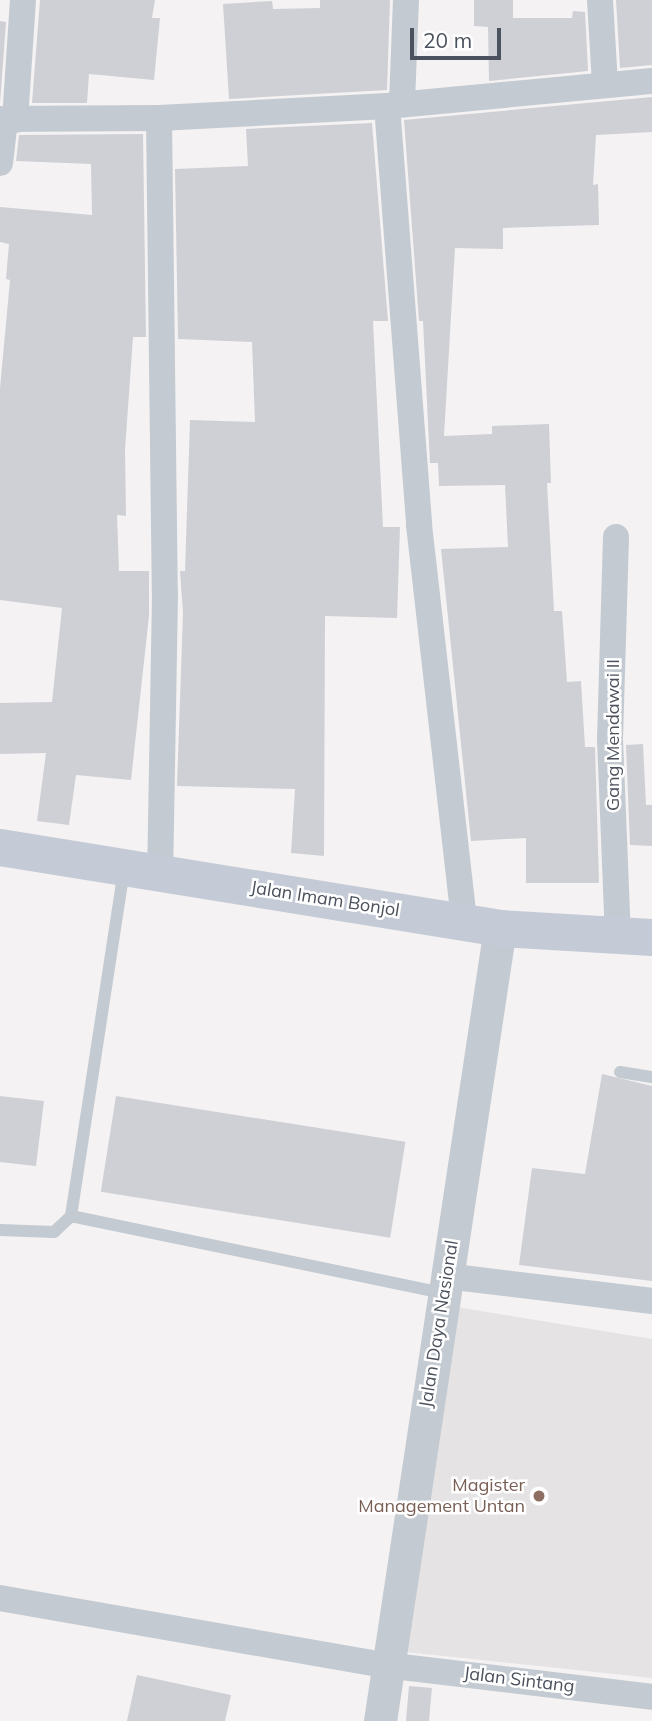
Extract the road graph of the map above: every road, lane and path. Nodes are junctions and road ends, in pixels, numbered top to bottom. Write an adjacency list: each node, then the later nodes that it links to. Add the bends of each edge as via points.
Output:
1 (23, 0): 8 (street)
2 (406, 0): 6 (street)
3 (600, 0): 5 (street)
4 (652, 81): 5 (street)
5 (605, 85): 6 (street)
6 (395, 105): 7 (street); 13 (street, via 420,538)
7 (159, 118): 8 (street); 12 (street, via 164,594)
8 (7, 120): 9 (street)
9 (0, 163)
10 (616, 537): 15 (street, Gang Mendawai II, via 610,738)
11 (0, 847): 12 (main road, Jalan Imam Bonjol)
12 (142, 871): 13 (main road, Jalan Imam Bonjol); 18 (lane)
13 (464, 920): 14 (main road, Jalan Imam Bonjol)
14 (500, 928): 15 (main road, Jalan Imam Bonjol); 20 (street, Jalan Daya Nasional)
15 (635, 935)
16 (620, 1072): 17 (lane)
17 (652, 1077)
18 (71, 1216): 19 (lane, via 54,1232); 20 (lane)
19 (0, 1230)
20 (445, 1284): 21 (street); 23 (street, Jalan Daya Nasional)
21 (652, 1301)
22 (0, 1598): 23 (street, Jalan Sintang)
23 (385, 1665): 24 (street, Jalan Sintang); 25 (street, Jalan Daya Nasional)
24 (652, 1697)
25 (380, 1721)

